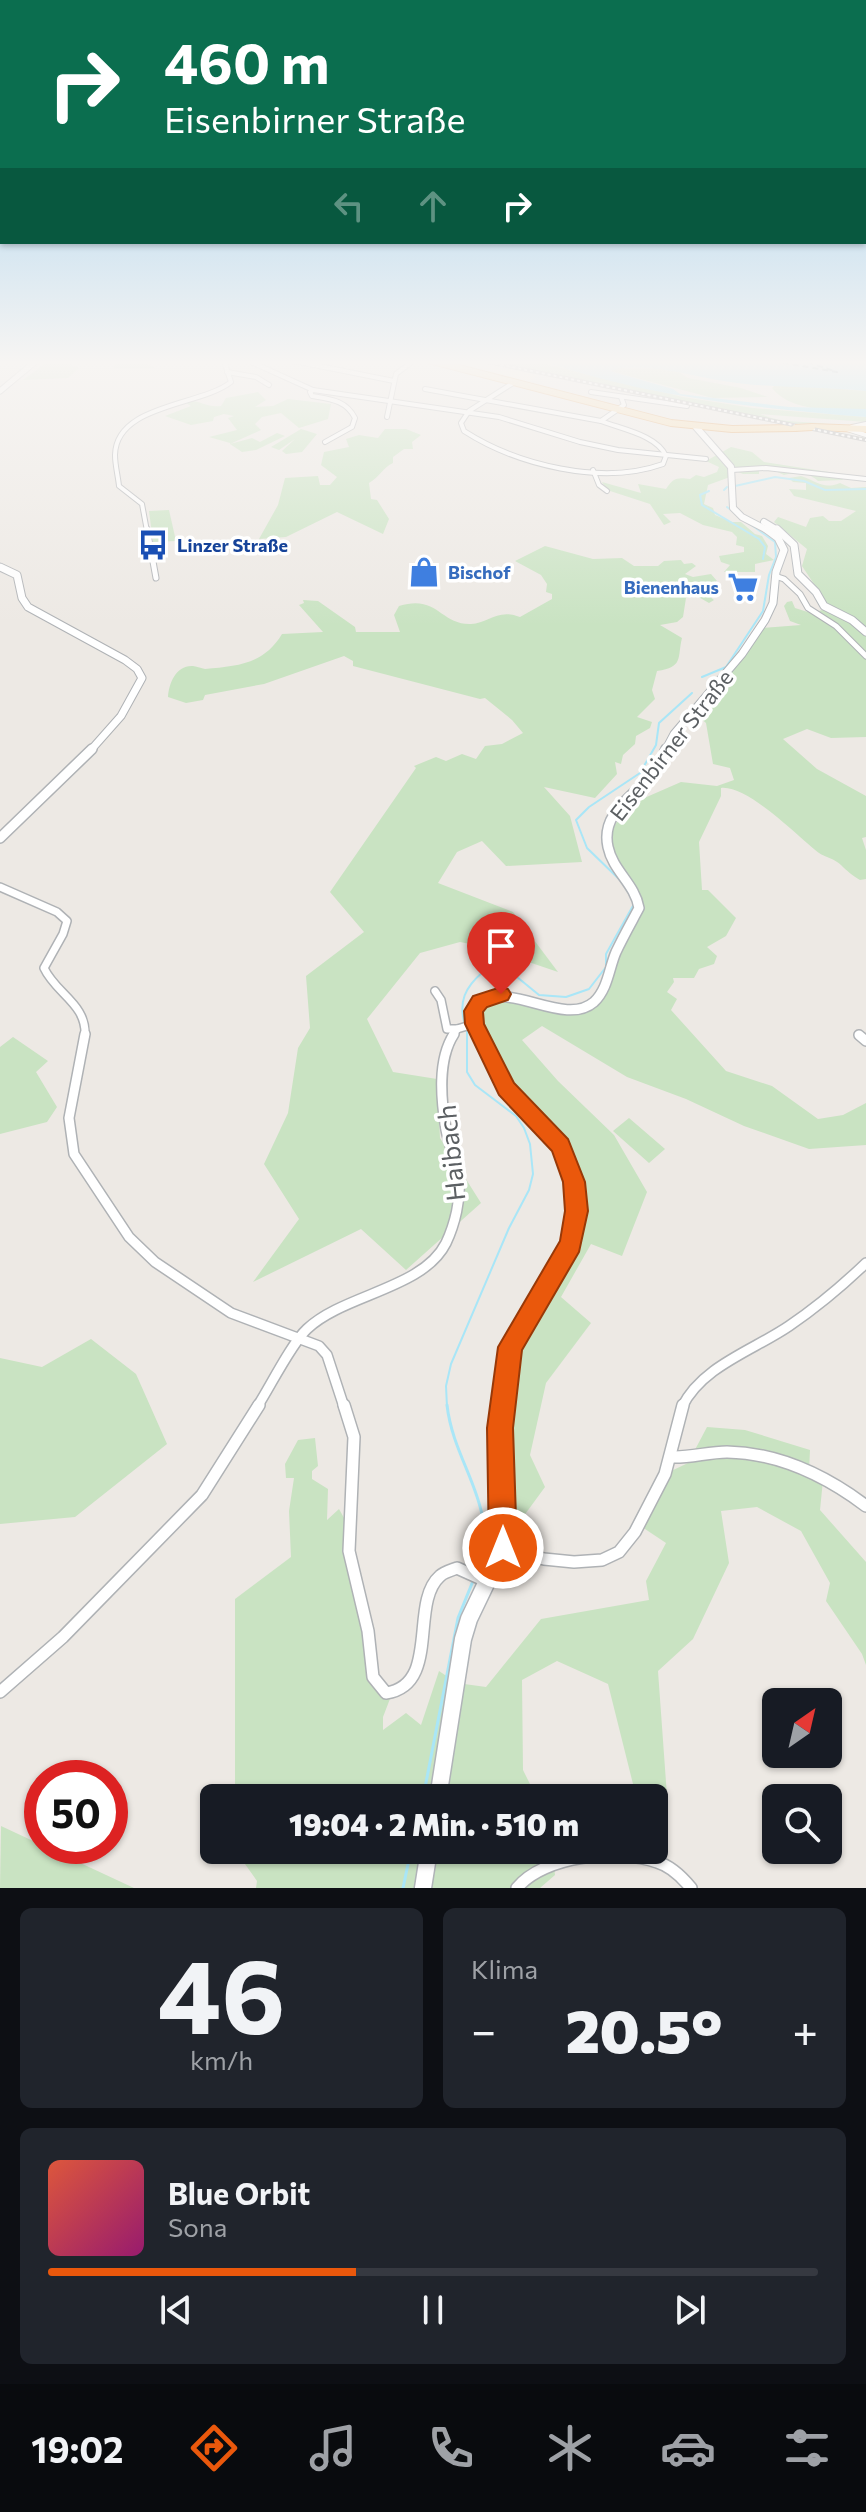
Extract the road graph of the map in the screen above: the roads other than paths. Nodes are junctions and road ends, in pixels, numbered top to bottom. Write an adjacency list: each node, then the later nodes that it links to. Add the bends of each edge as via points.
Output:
1 (116, 449): 15 (street, via 119,486 142,504)
2 (504, 449): 8 (street)
3 (621, 449): 6 (street)
4 (663, 449): 6 (street)
5 (717, 449): 9 (main road)
6 (666, 457): 7 (street); 8 (street, via 663,464 646,471)
7 (706, 459)
8 (593, 470): 11 (street)
9 (732, 470): 10 (street, via 766,468); 12 (main road, Eisenbirner Straße, via 732,506)
10 (866, 479)
11 (607, 491)
12 (747, 520): 14 (main road, Eisenbirner Straße, via 782,544); 16 (main road, via 756,518 780,531 796,548 798,574 824,606)
13 (0, 567): 18 (street, via 17,575 28,607 125,660 142,678 99,741)
14 (775, 576): 17 (street); 21 (main road, Eisenbirner Straße, via 773,603 744,650 675,731 656,770 611,818 609,855 635,890 639,908 599,998 567,1008 491,996 476,1006)
15 (156, 578)
16 (866, 632)
17 (866, 653)
18 (0, 838)
19 (0, 887): 23 (street, via 67,921 44,968 86,1022 69,1118 79,1163 129,1237 155,1262 231,1313)
20 (435, 991): 21 (street, via 447,1029)
21 (465, 1027): 23 (street, Haibach, via 446,1046 442,1069 446,1130 459,1178 448,1239 415,1275 338,1308); 26 (main road, via 506,1089 561,1146 576,1194 571,1244 510,1347 500,1428)
22 (866, 1263): 24 (street, via 816,1307 697,1386 678,1416)
23 (298, 1341): 27 (street, via 324,1350 350,1422 355,1450 349,1551 373,1677 386,1693 399,1691 413,1675 430,1594 439,1576 457,1568); 28 (street, Haibach, via 195,1503)
24 (671, 1457): 25 (street, via 750,1454 815,1474); 26 (street, via 640,1524 610,1557 539,1561)
25 (866, 1506)
26 (503, 1548): 27 (main road)
27 (481, 1578): 29 (main road, via 463,1639)
28 (0, 1692)
29 (440, 1784)
30 (427, 1864): 31 (main road)
31 (423, 1888)
32 (517, 1888): 33 (street, via 538,1868 600,1859 651,1860)
33 (691, 1888)

